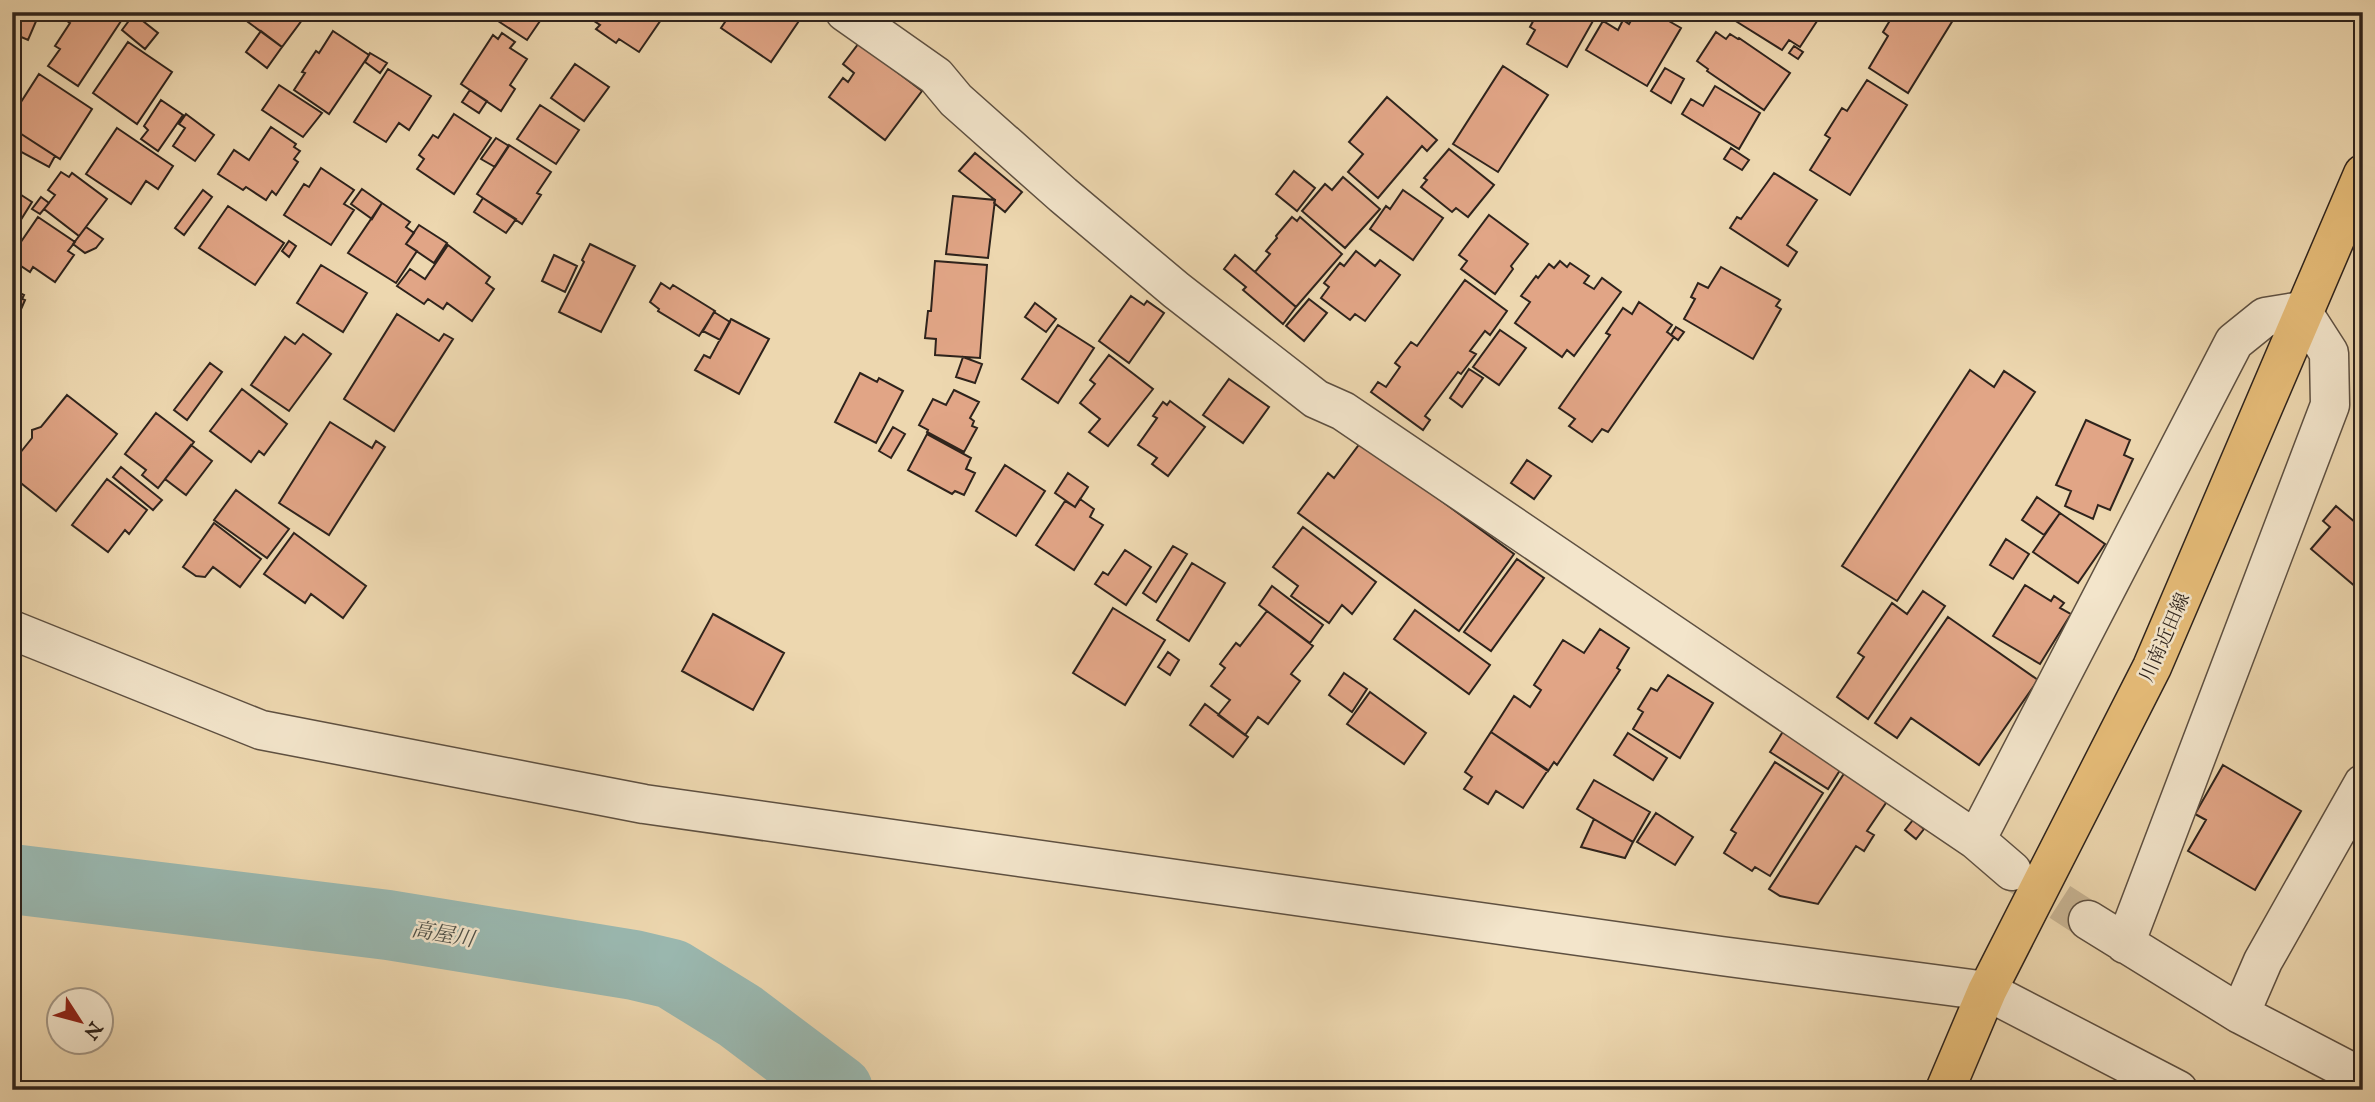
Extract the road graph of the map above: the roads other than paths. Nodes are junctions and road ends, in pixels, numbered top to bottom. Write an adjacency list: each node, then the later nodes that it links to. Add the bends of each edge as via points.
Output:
1 (845, 12): 6 (street, via 936,76 956,100 1063,195 1316,400 1343,411)
2 (2363, 174): 3 (main road, 川南近田線)
3 (2302, 312): 6 (street, via 2265,317 2234,342); 9 (street, via 2329,353 2330,405); 10 (main road, 川南近田線, via 2152,667)
4 (12, 630): 10 (street, via 261,730 644,804)
5 (2363, 784): 11 (street, via 2263,961)
6 (1976, 840): 7 (street)
7 (2012, 871)
8 (2088, 920): 9 (street)
9 (2125, 944): 11 (street)
10 (1987, 991): 13 (main road, 川南近田線); 14 (street)
11 (2240, 1014): 12 (street)
12 (2363, 1078)
13 (1945, 1090)
14 (2178, 1090)

